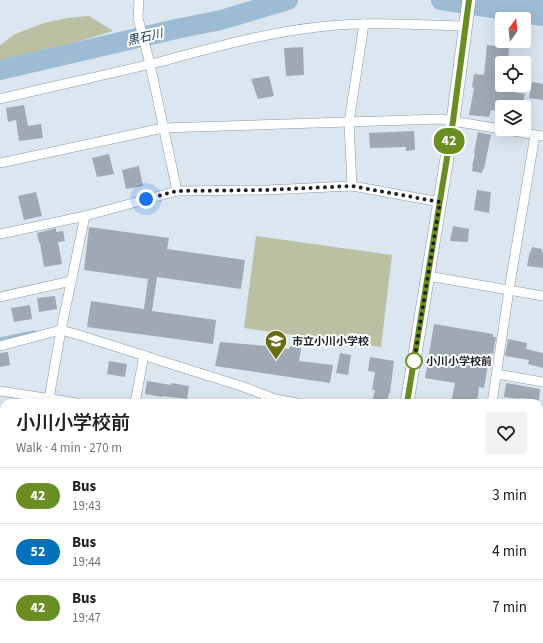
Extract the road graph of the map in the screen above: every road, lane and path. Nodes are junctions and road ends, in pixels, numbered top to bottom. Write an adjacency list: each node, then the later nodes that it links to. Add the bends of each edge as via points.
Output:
1 (139, 0): 5 (street, via 138,18)
2 (468, 5): 4 (main road)
3 (364, 24): 4 (street); 5 (street, via 269,34); 8 (street)
4 (466, 26): 7 (main road)
5 (150, 64): 6 (street); 9 (street)
6 (0, 99)
7 (453, 121): 8 (street, via 440,119); 10 (street); 14 (main road)
8 (349, 122): 9 (street); 12 (street)
9 (163, 128): 11 (street); 13 (street)
10 (539, 135): 19 (street)
11 (0, 163)
12 (352, 186): 13 (street); 14 (street)
13 (177, 191): 15 (street)
14 (440, 202): 17 (main road)
15 (85, 216): 16 (street); 18 (street)
16 (0, 234)
17 (428, 276): 19 (street); 31 (main road)
18 (71, 282): 21 (street); 22 (street)
19 (508, 290): 20 (street); 25 (street)
20 (543, 296)
21 (0, 297)
22 (61, 330): 23 (street); 24 (street); 28 (street)
23 (0, 346)
24 (144, 355): 29 (street); 30 (street)
25 (497, 374): 26 (street); 32 (street)
26 (543, 382)
27 (0, 391): 28 (street)
28 (49, 399)
29 (136, 399)
30 (275, 399)
31 (408, 399)
32 (493, 399)

